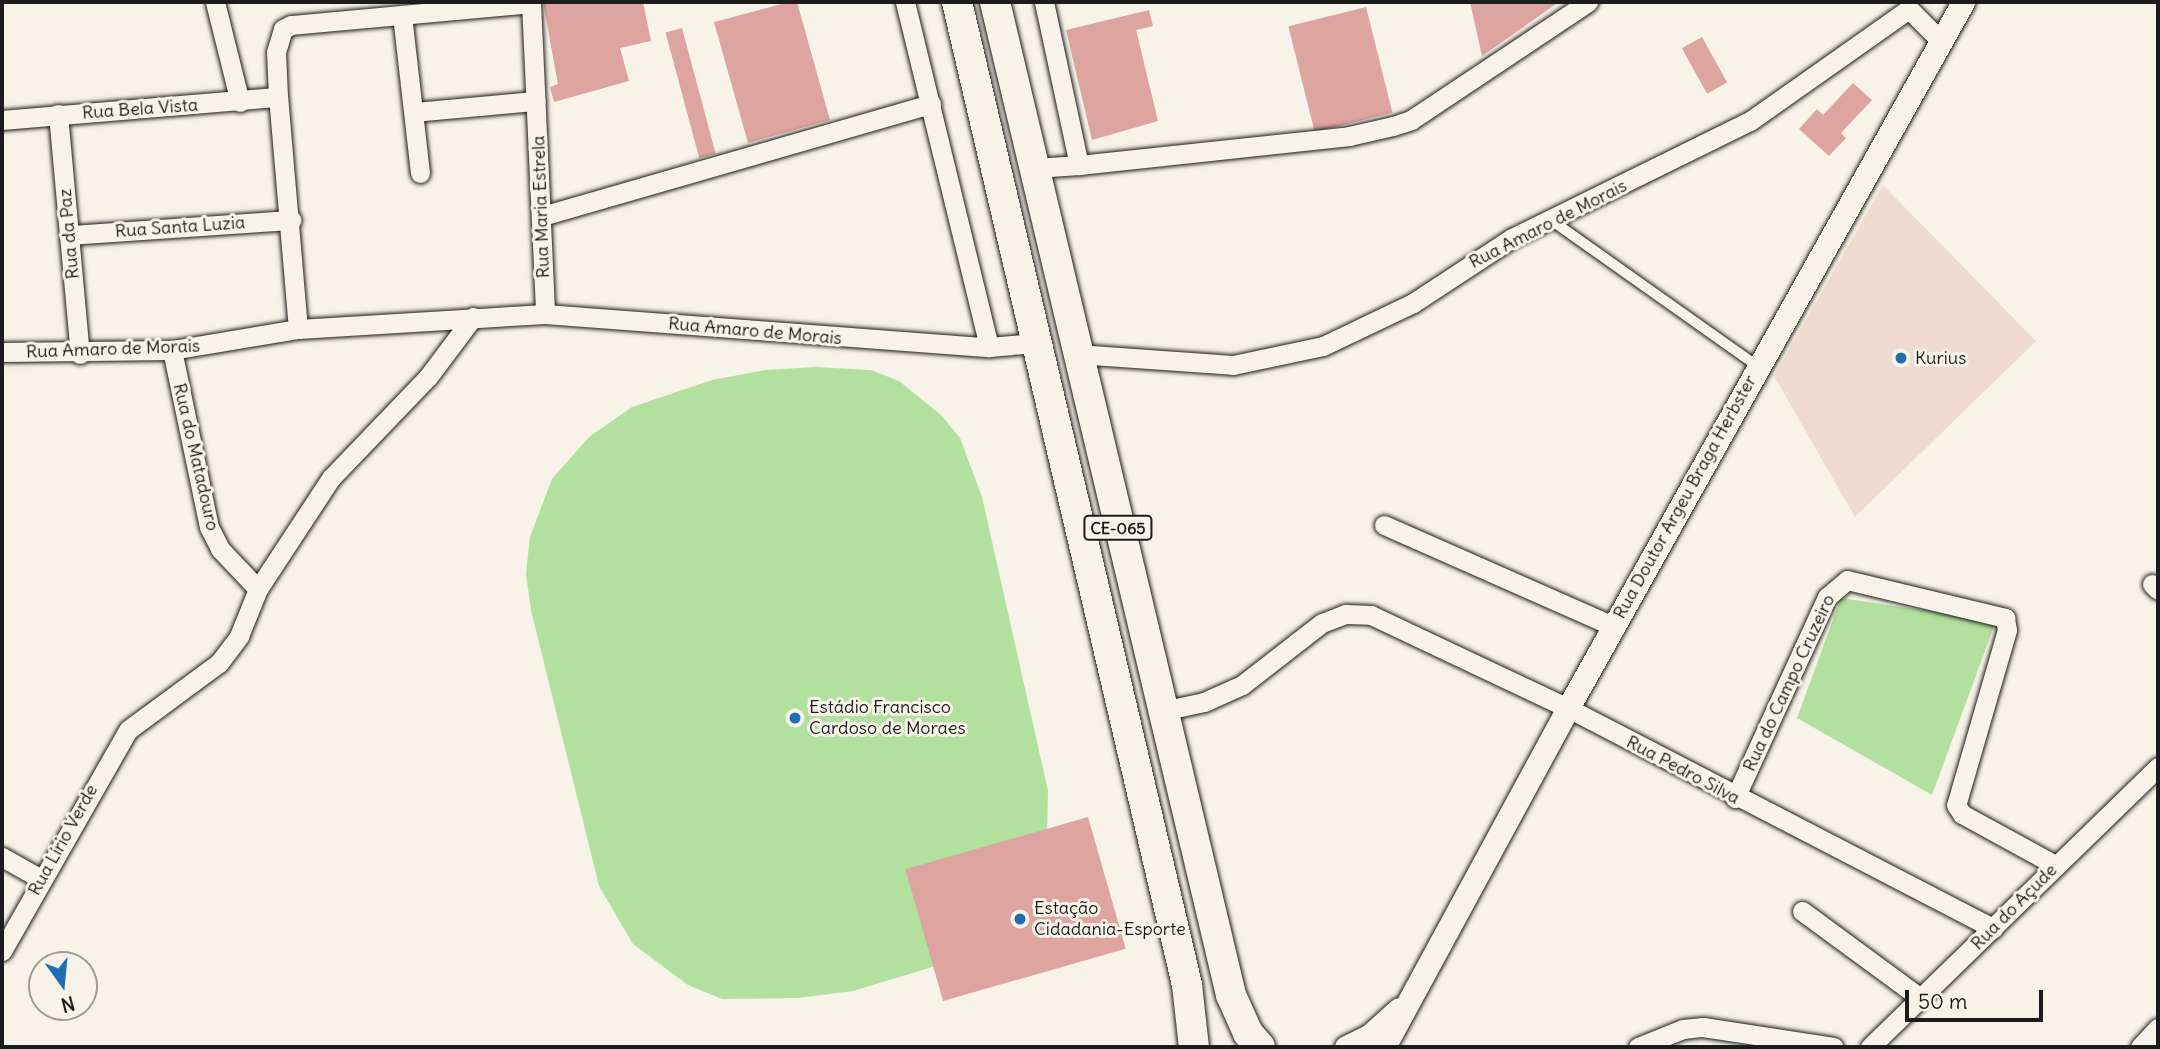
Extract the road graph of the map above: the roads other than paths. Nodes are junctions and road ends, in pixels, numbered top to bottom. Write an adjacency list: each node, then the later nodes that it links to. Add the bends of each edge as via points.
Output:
1 (215, 2): 13 (street)
2 (531, 2): 9 (street, Rua Maria Estrela); 12 (street, Rua Maria Estrela)
3 (905, 2): 14 (street)
4 (957, 2): 28 (main road, CE-065)
5 (995, 2): 19 (main road, CE-065)
6 (1044, 2): 18 (street)
7 (1588, 2): 18 (street, via 1410,120 1393,126 1349,136)
8 (1963, 2): 10 (street, Rua Doutor Argeu Braga Herbster)
9 (402, 15): 11 (street, Rua Maria Estrela, via 291,24 278,38); 15 (street)
10 (1940, 39): 23 (street, Rua Amaro de Morais, via 1909,9 1750,121); 34 (street, Rua Doutor Argeu Braga Herbster)
11 (278, 97): 13 (street, Rua Bela Vista); 22 (street)
12 (536, 101): 15 (street); 21 (street, Rua Maria Estrela)
13 (240, 102): 16 (street, Rua Bela Vista)
14 (932, 104): 21 (street); 29 (street)
15 (414, 112): 20 (street)
16 (58, 114): 17 (street, Rua Bela Vista); 24 (street, Rua da Paz)
17 (2, 120)
18 (1079, 164): 19 (street)
19 (1035, 168): 33 (main road, CE-065)
20 (420, 173)
21 (542, 216): 25 (street, Rua Maria Estrela)
22 (291, 220): 24 (street, Rua Santa Luzia); 27 (street)
23 (1551, 220): 33 (street, Rua Amaro de Morais, via 1478,257 1413,303 1369,327 1282,358 1233,365); 34 (lane)
24 (70, 235): 32 (street, Rua da Paz)
25 (545, 314): 26 (street, Rua Amaro de Morais); 29 (street, Rua Amaro de Morais)
26 (473, 317): 27 (street, Rua Amaro de Morais); 36 (street, via 428,377 331,478)
27 (298, 329): 30 (street, Rua Amaro de Morais)
28 (1036, 343): 29 (street, Rua Amaro de Morais); 50 (main road, CE-065, via 1187,985)
29 (989, 347)
30 (172, 350): 32 (street, Rua Amaro de Morais); 36 (street, Rua do Matadouro, via 209,527 220,549)
31 (2, 352): 32 (street, Rua Amaro de Morais)
32 (80, 354)
33 (1077, 354): 39 (main road, CE-065)
34 (1757, 366): 37 (street, Rua Doutor Argeu Braga Herbster)
35 (1384, 525): 37 (street)
36 (258, 589): 44 (street, Rua Lírio Verde, via 239,636 219,663 128,730)
37 (1613, 626): 38 (street, Rua Doutor Argeu Braga Herbster)
38 (1567, 708): 39 (street, Rua Pedro Silva, via 1371,615 1346,614 1322,623 1242,685 1204,702); 41 (street, Rua Pedro Silva); 48 (street, Rua Doutor Argeu Braga Herbster)
39 (1162, 711): 51 (main road, CE-065, via 1231,995 1248,1034)
40 (2158, 767): 43 (street, Rua do Açude)
41 (1735, 798): 43 (street, Rua do Campo Cruzeiro, via 1827,597 1841,582 2000,615 2007,630 1956,805 1962,814); 46 (street, Rua Pedro Silva)
42 (2, 857): 44 (street)
43 (2055, 865): 46 (street, Rua do Açude)
44 (41, 879): 47 (street, Rua Lírio Verde)
45 (1802, 911): 49 (street)
46 (1993, 928): 49 (street, Rua do Açude)
47 (2, 951)
48 (1413, 995): 52 (street, Rua Doutor Argeu Braga Herbster, via 1368,1036); 53 (street, Rua Doutor Argeu Braga Herbster)
49 (1919, 997): 56 (street, Rua do Açude)
50 (1194, 1047)
51 (1260, 1047)
52 (1346, 1047)
53 (1384, 1047)
54 (1638, 1047): 55 (street, via 1683,1029 1703,1027)
55 (1833, 1047)
56 (1870, 1047)

